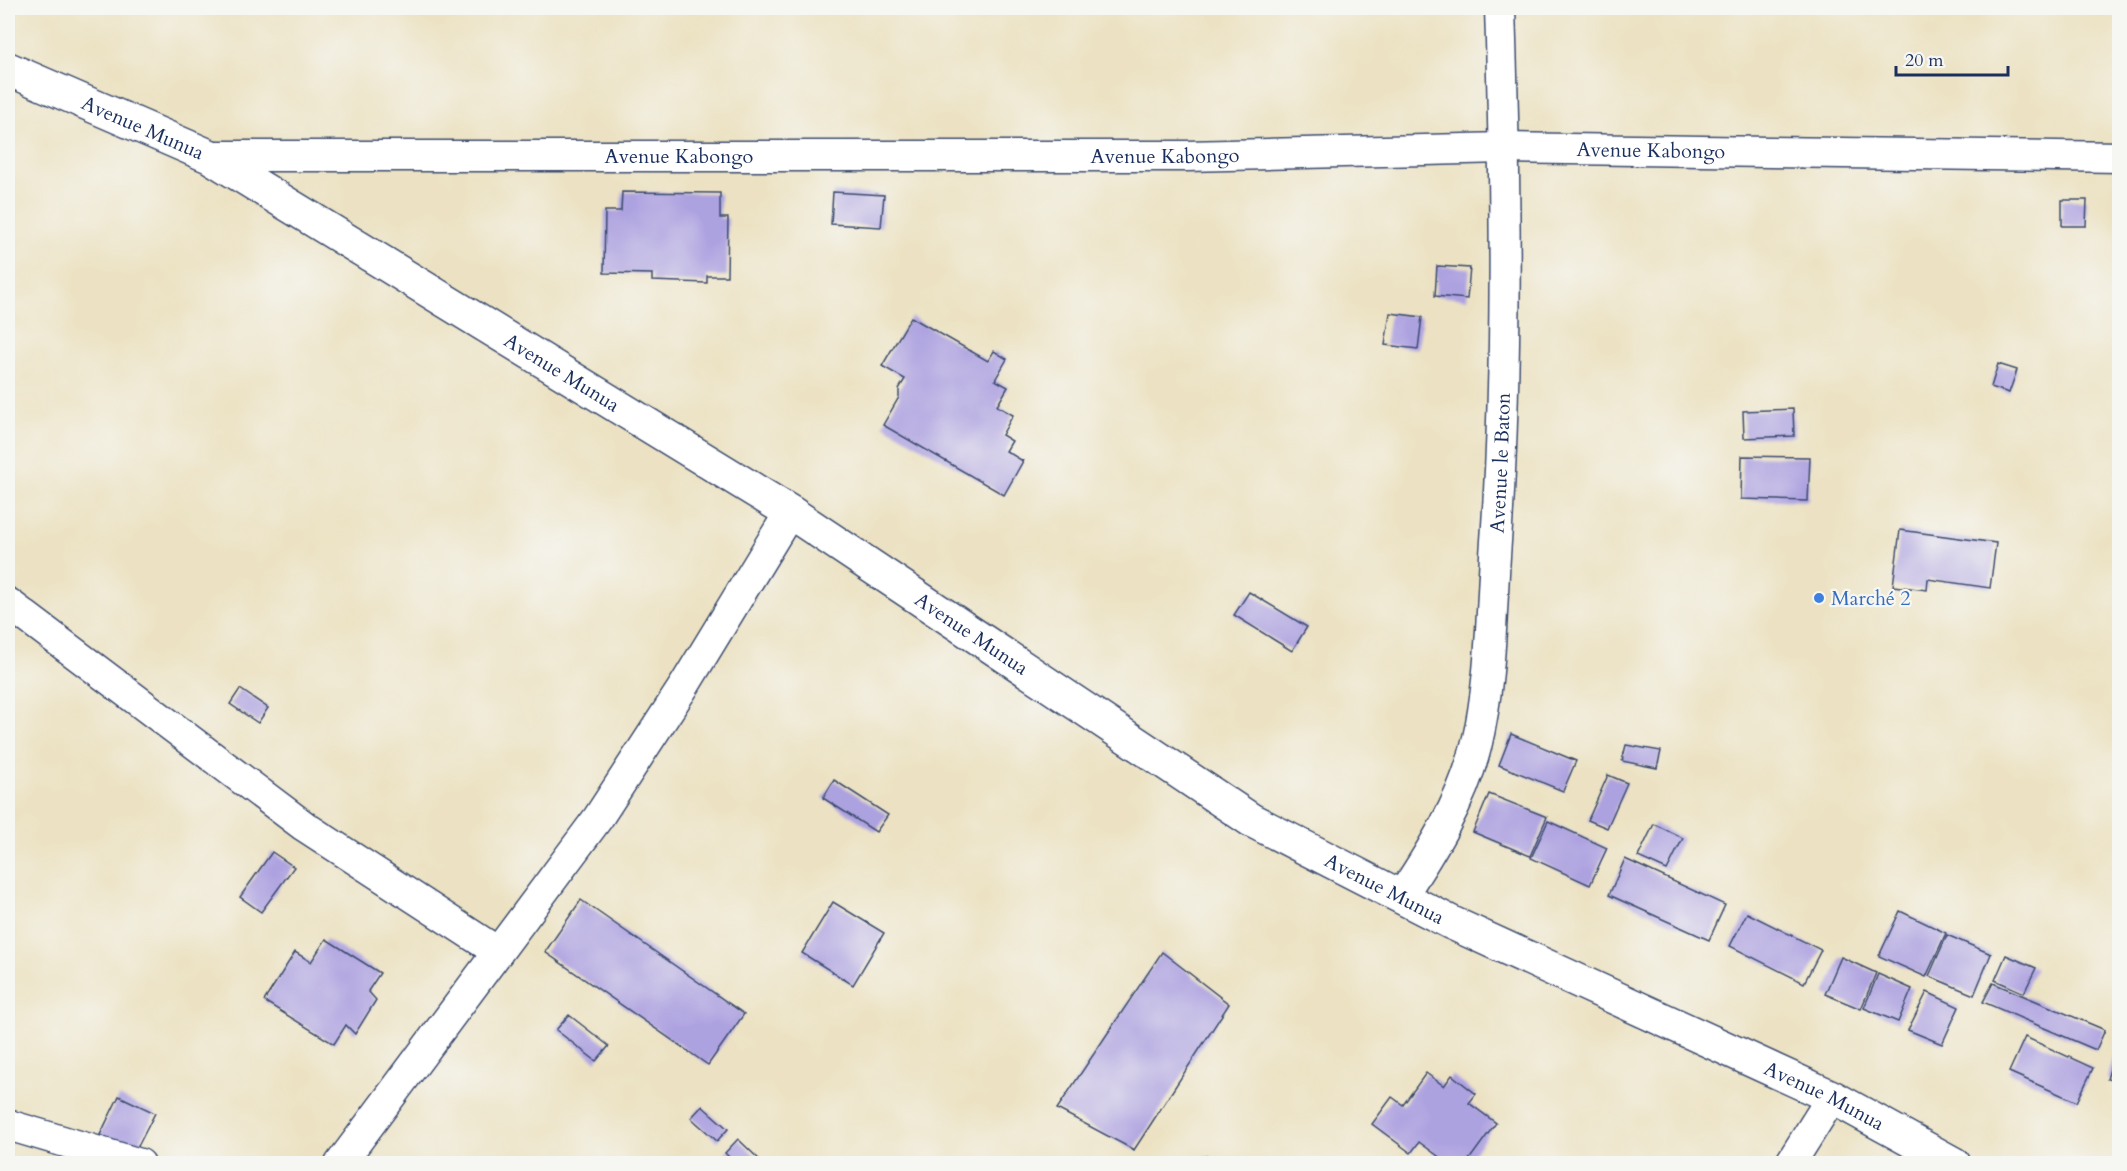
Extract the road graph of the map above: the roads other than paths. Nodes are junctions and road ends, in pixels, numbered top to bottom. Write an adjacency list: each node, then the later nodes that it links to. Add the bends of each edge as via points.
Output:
1 (1500, 8): 3 (street, Avenue le Baton)
2 (8, 69): 4 (main road, Avenue Munua)
3 (1505, 148): 4 (street, Avenue Kabongo, via 1187,156); 5 (street, Avenue Kabongo); 8 (street, Avenue le Baton, via 1499,501 1485,690 1476,746 1463,786 1443,830)
4 (209, 156): 6 (main road, Avenue Munua)
5 (2120, 157)
6 (790, 512): 8 (main road, Avenue Munua, via 1251,820); 9 (street, via 598,818)
7 (8, 603): 9 (street, via 304,825)
8 (1401, 897): 10 (main road, Avenue Munua)
9 (498, 952): 13 (street)
10 (1832, 1097): 14 (street); 15 (main road, Avenue Munua)
11 (8, 1125): 12 (street)
12 (140, 1164)
13 (340, 1164)
14 (1790, 1164)
15 (1954, 1164)

